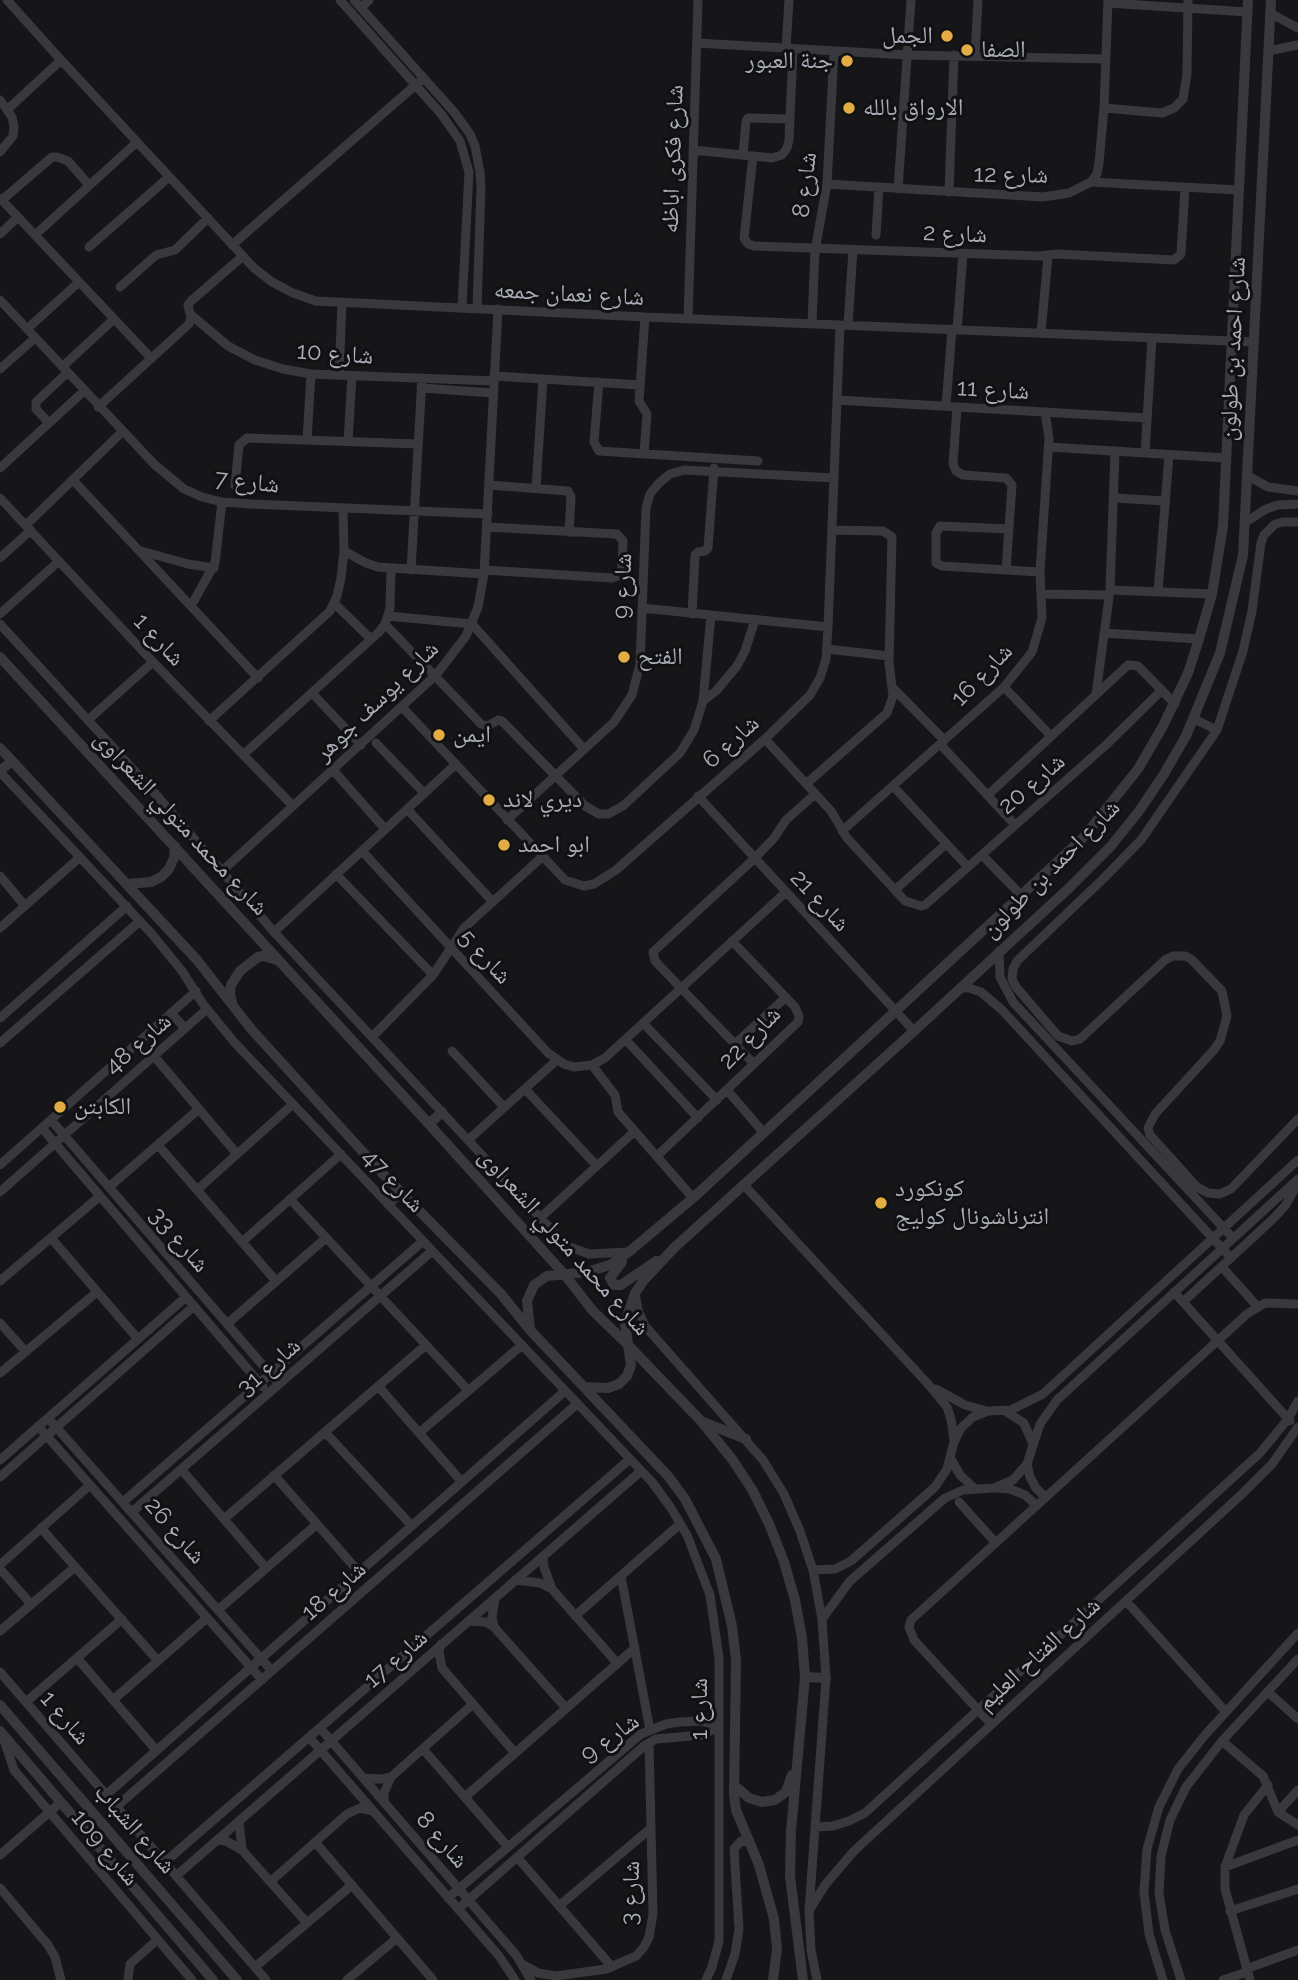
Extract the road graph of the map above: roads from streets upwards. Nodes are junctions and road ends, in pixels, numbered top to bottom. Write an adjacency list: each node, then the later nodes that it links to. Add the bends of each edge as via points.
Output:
1 (7, 0): 25 (street, شارع نعمان جمعه)
2 (340, 0): 26 (street)
3 (369, 0): 11 (street)
4 (698, 0): 16 (street, شارع فكرى اباظه)
5 (789, 0): 18 (street)
6 (911, 0): 21 (street)
7 (978, 0): 23 (street)
8 (1248, 0): 13 (street, شارع احمد بن طولون)
9 (1271, 0): 14 (street, شارع احمد بن طولون)
10 (1108, 1): 12 (street); 24 (street)
11 (356, 2): 26 (street)
12 (1188, 4): 13 (street); 28 (street, via 1183,99 1162,113)
13 (1248, 12): 42 (street, شارع احمد بن طولون)
14 (1270, 13): 15 (street); 20 (street, شارع احمد بن طولون)
15 (1298, 28)
16 (696, 43): 18 (street); 32 (street, شارع فكرى اباظه)
17 (1298, 45): 20 (street)
18 (789, 49): 19 (street); 30 (street)
19 (834, 51): 21 (street); 37 (street, شارع 8)
20 (1268, 51): 76 (street, شارع احمد بن طولون)
21 (907, 55): 22 (street); 41 (street)
22 (954, 55): 23 (street); 43 (street)
23 (975, 55): 24 (street)
24 (1106, 58): 28 (street)
25 (61, 60): 29 (street); 31 (street, شارع نعمان جمعه)
26 (419, 82): 50 (street); 61 (street, via 453,127 466,156 469,188); 62 (street, via 463,122 479,159)
27 (0, 100): 29 (street)
28 (1104, 108): 36 (street, via 1099,163)
29 (8, 109): 33 (street, via 13,136)
30 (790, 119): 34 (street, via 782,155); 34 (street, via 748,118)
31 (137, 142): 35 (street, شارع نعمان جمعه); 38 (street)
32 (693, 150): 34 (street); 67 (street, شارع فكرى اباظه)
33 (0, 152)
34 (748, 156): 52 (street, شارع 2, via 744,238 748,244)
35 (169, 177): 46 (street, شارع نعمان جمعه); 51 (street)
36 (1091, 182): 40 (street); 43 (street, شارع 12, via 1069,193 1043,197)
37 (827, 184): 39 (street, شارع 12); 52 (street, شارع 8)
38 (89, 185): 44 (street, via 68,161 52,158); 48 (street)
39 (880, 187): 41 (street, شارع 12); 49 (street)
40 (1185, 188): 42 (street); 56 (street, شارع 2, via 1181,254 1174,260)
41 (898, 189): 43 (street, شارع 12)
42 (1238, 190): 75 (street, شارع احمد بن طولون)
43 (949, 192)
44 (1, 199): 45 (street)
45 (18, 217): 47 (street); 48 (street)
46 (208, 218): 50 (street, شارع نعمان جمعه); 58 (street, via 175,250 156,255)
47 (0, 234)
48 (35, 235): 57 (street)
49 (876, 235)
50 (232, 244): 55 (street, شارع نعمان جمعه)
51 (89, 247)
52 (815, 250): 53 (street, شارع 2); 68 (street, شارع 8)
53 (853, 250): 54 (street, شارع 2); 69 (street, شارع 6)
54 (963, 254): 56 (street, شارع 2); 71 (street)
55 (243, 256): 60 (street, شارع نعمان جمعه, via 272,282 293,293); 64 (street, via 191,301)
56 (1048, 256): 72 (street)
57 (79, 282): 66 (street); 70 (street)
58 (120, 287)
59 (0, 300): 70 (street, شارع 7)
60 (342, 303): 61 (street, شارع نعمان جمعه); 81 (street)
61 (462, 307): 62 (street, شارع نعمان جمعه)
62 (477, 308): 63 (street, شارع نعمان جمعه)
63 (498, 309): 65 (street, شارع نعمان جمعه); 83 (street, شارع يوسف جوهر)
64 (190, 314): 77 (street, via 189,324); 80 (street, شارع 10, via 241,353 268,365)
65 (645, 317): 67 (street, شارع نعمان جمعه); 87 (street)
66 (114, 319): 77 (street); 79 (street)
67 (688, 319): 68 (street, شارع نعمان جمعه)
68 (812, 323): 69 (street, شارع نعمان جمعه)
69 (844, 325): 71 (street, شارع نعمان جمعه); 90 (street, شارع 6)
70 (27, 329): 73 (street, شارع 7)
71 (954, 330): 72 (street, شارع نعمان جمعه); 91 (street)
72 (1041, 333): 74 (street, شارع نعمان جمعه)
73 (35, 338): 78 (street); 79 (street, شارع 7)
74 (1152, 338): 75 (street, شارع نعمان جمعه); 95 (street)
75 (1230, 341): 76 (street, شارع نعمان جمعه); 107 (street, شارع احمد بن طولون)
76 (1254, 342): 111 (street, شارع احمد بن طولون)
77 (151, 358): 92 (street)
78 (0, 369)
79 (65, 370): 88 (street, شارع 7); 96 (street, via 36,402 36,409)
80 (311, 374): 81 (street, شارع 10); 98 (street)
81 (339, 375): 82 (street, شارع 10)
82 (352, 376): 86 (street, شارع 10); 99 (street)
83 (494, 379): 84 (street, شارع 10); 86 (street, شارع 10); 89 (street, شارع يوسف جوهر)
84 (543, 379): 85 (street, شارع 10); 116 (street)
85 (599, 382): 87 (street, شارع 10); 104 (street, via 595,447 602,452)
86 (422, 383): 89 (street); 100 (street)
87 (640, 385): 104 (street, via 640,403 647,417)
88 (84, 391): 92 (street, شارع 7); 96 (street)
89 (493, 393): 114 (street, شارع يوسف جوهر)
90 (837, 400): 91 (street, شارع 11); 112 (street, شارع 6)
91 (946, 406): 93 (street, شارع 11)
92 (98, 407): 97 (street, شارع 7)
93 (957, 407): 94 (street, شارع 11); 132 (street, via 954,468 963,475 1009,480)
94 (1045, 412): 95 (street, شارع 11); 101 (street, شارع 16)
95 (1147, 418): 103 (street)
96 (49, 423): 109 (street)
97 (122, 432): 113 (street); 122 (street, شارع 7, via 168,478 202,497)
98 (307, 440): 99 (street); 115 (street, via 243,439)
99 (348, 441): 100 (street)
100 (418, 444): 126 (street)
101 (1049, 447): 102 (street); 144 (street, شارع 16)
102 (1115, 451): 103 (street); 119 (street)
103 (1145, 453): 105 (street)
104 (644, 454): 106 (street)
105 (1169, 455): 107 (street); 121 (street)
106 (715, 458): 108 (street); 110 (street)
107 (1226, 458): 148 (street, شارع احمد بن طولون, via 1223,526)
108 (758, 461)
109 (0, 468)
110 (714, 471): 112 (street, شارع 9); 152 (street, شارع 9, via 677,472 650,494); 153 (street, via 708,548 695,555)
111 (1248, 476): 117 (street); 128 (street, شارع احمد بن طولون)
112 (834, 478): 133 (street, شارع 6)
113 (73, 480): 130 (street); 135 (street)
114 (489, 485): 116 (street); 127 (street, شارع يوسف جوهر)
115 (235, 486)
116 (536, 488): 134 (street, via 569,493)
117 (1279, 490): 118 (street); 124 (street)
118 (1298, 491)
119 (1114, 498): 121 (street); 146 (street)
120 (1, 501): 130 (street, شارع 1)
121 (1166, 501): 145 (street)
122 (222, 502): 125 (street, شارع 7); 139 (street)
123 (1298, 504): 124 (street)
124 (1278, 505): 128 (street)
125 (343, 508): 126 (street, شارع 7); 136 (street)
126 (414, 511): 127 (street, شارع 7); 141 (street)
127 (488, 514): 131 (street, شارع يوسف جوهر)
128 (1246, 522): 177 (street, شارع احمد بن طولون, via 1232,609)
129 (1298, 522): 180 (street, via 1275,524 1261,543 1243,651)
130 (29, 527): 137 (street); 138 (street, شارع 1)
131 (487, 527): 134 (street); 143 (street, شارع يوسف جوهر)
132 (1009, 529): 142 (street); 142 (street, via 942,525 937,530 935,560 940,566)
133 (832, 530): 159 (street, شارع 6); 164 (street, via 883,531 892,537)
134 (569, 532): 143 (street, via 619,535 623,541 618,576)
135 (139, 550): 139 (street); 150 (street)
136 (344, 551): 140 (street, via 366,563); 149 (street)
137 (0, 558)
138 (60, 561): 151 (street); 166 (street, شارع 1)
139 (214, 568): 150 (street)
140 (391, 568): 141 (street); 155 (street)
141 (411, 569): 143 (street)
142 (1006, 570): 144 (street)
143 (484, 572): 158 (street, شارع يوسف جوهر)
144 (1040, 572): 147 (street, شارع 16)
145 (1158, 592): 146 (street); 148 (street)
146 (1109, 593): 147 (street); 160 (street)
147 (1041, 594): 170 (street, شارع 16, via 1037,641)
148 (1212, 594): 162 (street, شارع احمد بن طولون)
149 (334, 603): 161 (street); 168 (street, via 325,617)
150 (191, 606): 168 (street)
151 (2, 608)
152 (642, 608): 153 (street); 187 (street, شارع 9, via 638,674 632,695 614,722)
153 (692, 614): 154 (street)
154 (711, 615): 156 (street); 174 (street)
155 (387, 620): 158 (street); 161 (street); 167 (street)
156 (755, 620): 159 (street); 174 (street, via 737,666)
157 (0, 624): 178 (street)
158 (472, 624): 167 (street, شارع يوسف جوهر); 187 (street)
159 (828, 627): 163 (street, شارع 6)
160 (1104, 634): 162 (street); 173 (street)
161 (371, 639): 172 (street)
162 (1199, 639): 175 (street, شارع احمد بن طولون)
163 (827, 649): 164 (street); 182 (street, شارع 6, via 815,687)
164 (889, 656): 169 (street)
165 (0, 657): 207 (street, شارع محمد متولي الشعراوى)
166 (153, 662): 178 (street); 179 (street, شارع 1)
167 (436, 676): 176 (street, شارع يوسف جوهر); 193 (street, via 483,725 504,722)
168 (258, 678): 179 (street)
169 (892, 687): 183 (street); 194 (street, via 887,713)
170 (1004, 687): 181 (street); 183 (street, شارع 16)
171 (1162, 691): 173 (street, via 1133,664); 175 (street); 203 (street, شارع 20)
172 (312, 693): 185 (street); 188 (street)
173 (1096, 694): 181 (street)
174 (703, 701): 193 (street, via 680,753 616,811 592,811)
175 (1175, 704): 220 (street, شارع احمد بن طولون, via 1113,803)
176 (402, 706): 185 (street, شارع يوسف جوهر); 190 (street, شارع 6)
177 (1194, 719): 180 (street); 231 (street, شارع احمد بن طولون, via 1164,774 1111,846)
178 (88, 720): 214 (street)
179 (209, 721): 188 (street, شارع 1)
180 (1217, 730): 263 (street, via 1141,840 1017,961 1012,979 1058,1036 1072,1041 1080,1039 1173,956 1191,960 1222,991 1227,1016 1220,1041 1155,1114 1148,1128 1197,1187 1208,1193 1231,1189)
181 (1051, 736): 198 (street)
182 (765, 739): 194 (street); 199 (street, شارع 6)
183 (942, 742): 195 (street, شارع 16); 198 (street)
184 (376, 743): 196 (street)
185 (360, 745): 191 (street, شارع يوسف جوهر)
186 (0, 748): 189 (street)
187 (584, 749): 193 (street, شارع 9)
188 (243, 755): 200 (street, شارع 1)
189 (12, 761): 192 (street); 217 (street)
190 (456, 764): 196 (street); 202 (street, شارع 6)
191 (333, 770): 200 (street, شارع يوسف جوهر); 204 (street)
192 (0, 772): 211 (street, شارع 47)
193 (555, 776): 202 (street, شارع 9)
194 (806, 784): 197 (street)
195 (893, 786): 205 (street, شارع 16); 206 (street)
196 (424, 793): 201 (street)
197 (815, 794): 205 (street); 212 (street)
198 (988, 795): 203 (street)
199 (698, 796): 210 (street, شارع 6, via 616,870 594,884 565,880); 212 (street, شارع 21)
200 (293, 806): 214 (street, شارع يوسف جوهر)
201 (407, 809): 204 (street); 221 (street)
202 (507, 820): 210 (street, شارع 6)
203 (1015, 825): 209 (street, شارع 20)
204 (385, 829): 208 (street)
205 (842, 831): 218 (street)
206 (946, 844): 213 (street); 218 (street)
207 (175, 846): 217 (street, via 174,858 161,877 151,883); 232 (street, شارع محمد متولي الشعراوى)
208 (362, 851): 215 (street); 230 (street, شارع 5)
209 (982, 855): 213 (street, شارع 20); 220 (street)
210 (542, 857): 221 (street)
211 (79, 858): 222 (street); 223 (street, شارع 47)
212 (755, 858): 219 (street, شارع 21); 234 (street, via 654,950 655,961)
213 (968, 867): 218 (street, شارع 20, via 926,905 908,903)
214 (222, 871): 227 (street)
215 (336, 874): 227 (street); 233 (street)
216 (0, 876): 222 (street)
217 (127, 884): 238 (street)
218 (895, 890)
219 (786, 892): 229 (street); 240 (street, شارع 21)
220 (1022, 897): 240 (street, شارع احمد بن طولون)
221 (493, 902): 230 (street)
222 (26, 906): 226 (street)
223 (127, 906): 224 (street, شارع 47); 225 (street)
224 (140, 921): 228 (street); 236 (street, شارع 47)
225 (108, 925): 228 (street); 242 (street)
226 (0, 928)
227 (274, 932): 246 (street)
228 (121, 938): 248 (street)
229 (732, 941): 234 (street); 237 (street, شارع 22)
230 (450, 947): 233 (street); 252 (street, شارع 5)
231 (999, 951): 235 (street, شارع احمد بن طولون); 290 (street, via 1000,977 1013,1002)
232 (280, 962): 238 (street, via 258,957 240,971 231,985); 265 (street, شارع محمد متولي الشعراوى)
233 (433, 975): 246 (street)
234 (681, 988): 243 (street); 249 (street)
235 (960, 988): 245 (street, شارع احمد بن طولون); 294 (street, via 981,992 1002,1010)
236 (195, 991): 239 (street, شارع 47); 241 (street, شارع 48)
237 (786, 997): 249 (street); 254 (street, شارع 22, via 798,1011 798,1022)
238 (233, 1007): 284 (street)
239 (207, 1009): 244 (street, شارع 48); 258 (street, شارع 47)
240 (896, 1012): 245 (street, شارع 21); 268 (street, شارع احمد بن طولون)
241 (171, 1013): 244 (street); 264 (street, شارع 48)
242 (0, 1018)
243 (643, 1023): 247 (street); 257 (street)
244 (185, 1028): 251 (street, شارع 48)
245 (914, 1031): 280 (street, شارع احمد بن طولون)
246 (372, 1037): 261 (street)
247 (625, 1040): 253 (street); 262 (street)
248 (0, 1043)
249 (735, 1044): 254 (street)
250 (452, 1051): 259 (street)
251 (153, 1056): 260 (street); 269 (street, شارع 48)
252 (556, 1060): 253 (street, via 574,1067); 255 (street)
253 (592, 1065): 267 (street, via 613,1092 618,1112)
254 (754, 1065): 256 (street, شارع 22)
255 (525, 1089): 259 (street); 278 (street)
256 (727, 1090): 257 (street, شارع 22); 268 (street)
257 (717, 1100): 262 (street, شارع 22)
258 (293, 1104): 273 (street); 274 (street, شارع 47)
259 (504, 1107): 270 (street)
260 (199, 1109): 272 (street); 273 (street)
261 (442, 1112): 265 (street); 270 (street)
262 (698, 1118): 275 (street, شارع 22)
263 (1298, 1119)
264 (51, 1120): 266 (street, شارع 48); 269 (street, شارع 33)
265 (429, 1124): 303 (street, شارع محمد متولي الشعراوى)
266 (42, 1128): 271 (street, شارع 33); 277 (street, شارع 48)
267 (635, 1132): 275 (street); 278 (street)
268 (764, 1133): 286 (street, شارع احمد بن طولون)
269 (64, 1135): 271 (street, شارع 48); 281 (street, شارع 33)
270 (467, 1140): 289 (street)
271 (55, 1143): 283 (street, شارع 48); 285 (street, شارع 33)
272 (158, 1145): 281 (street); 282 (street)
273 (237, 1154): 282 (street)
274 (341, 1154): 287 (street); 288 (street, شارع 47)
275 (657, 1156): 286 (street)
276 (1298, 1160): 290 (street)
277 (0, 1165)
278 (597, 1166): 289 (street)
279 (1298, 1181): 293 (street); 301 (street, via 1285,1206)
280 (744, 1185): 297 (street, شارع احمد بن طولون); 329 (street)
281 (109, 1188): 317 (street, شارع 33)
282 (197, 1190): 296 (street)
283 (0, 1192)
284 (401, 1193): 288 (street); 318 (street, via 501,1294)
285 (100, 1196): 291 (street); 311 (street, شارع 33)
286 (693, 1198): 300 (street, شارع احمد بن طولون)
287 (290, 1199): 292 (street); 296 (street)
288 (388, 1204): 295 (street, شارع 47)
289 (540, 1218): 300 (street, via 579,1251)
290 (1224, 1228): 293 (street); 294 (street)
291 (51, 1238): 304 (street); 307 (street)
292 (326, 1238): 305 (street); 306 (street)
293 (1233, 1238): 298 (street)
294 (1213, 1239): 298 (street); 338 (street, via 1043,1394)
295 (424, 1241): 299 (street, شارع 47); 306 (street, شارع 31)
296 (242, 1242): 305 (street)
297 (675, 1247): 300 (street, via 621,1285 614,1285 610,1278); 309 (street, شارع احمد بن طولون)
298 (1222, 1248): 301 (street); 308 (street)
299 (432, 1251): 310 (street, شارع 31); 323 (street, شارع 47)
300 (630, 1251): 303 (street, شارع احمد بن طولون, via 599,1269)
301 (1231, 1258): 302 (street)
302 (1222, 1267): 312 (street); 314 (street)
303 (564, 1274): 318 (street, شارع احمد بن طولون, via 547,1276 529,1293); 321 (street, شارع محمد متولي الشعراوى)
304 (0, 1281)
305 (276, 1281): 317 (street)
306 (371, 1286): 310 (street); 326 (street, شارع 31)
307 (97, 1292): 319 (street); 324 (street)
308 (1174, 1292): 312 (street); 350 (street, via 1057,1400 1044,1416)
309 (635, 1293): 321 (street, شارع احمد بن طولون, via 625,1323); 348 (street, via 645,1326)
310 (380, 1296): 322 (street); 328 (street, شارع 31)
311 (186, 1297): 315 (street, شارع 33); 319 (street)
312 (1183, 1302): 320 (street)
313 (1298, 1304): 314 (street)
314 (1257, 1306): 320 (street)
315 (194, 1307): 327 (street, شارع 33); 343 (street)
316 (0, 1323): 324 (street)
317 (227, 1324): 326 (street, شارع 33)
318 (530, 1331): 331 (street)
319 (138, 1339): 339 (street)
320 (1217, 1340): 340 (street); 363 (street)
321 (627, 1344): 331 (street, شارع احمد بن طولون, via 631,1365 619,1384); 341 (street, شارع محمد متولي الشعراوى)
322 (426, 1345): 330 (street); 332 (street)
323 (522, 1345): 332 (street); 333 (street, شارع 47)
324 (26, 1352): 325 (street)
325 (0, 1373)
326 (270, 1374): 327 (street, شارع 31); 328 (street, شارع 33)
327 (260, 1383): 334 (street, شارع 33); 364 (street, شارع 31)
328 (279, 1384): 334 (street, شارع 31)
329 (928, 1384): 337 (street, via 965,1405); 349 (street, via 947,1408)
330 (378, 1386): 345 (street); 346 (street)
331 (584, 1387): 440 (street, via 668,1476 695,1515 716,1559 733,1626 736,1660)
332 (468, 1390): 346 (street)
333 (565, 1391): 336 (street, شارع 47); 359 (street, شارع 18)
334 (268, 1393): 355 (street, شارع 31)
335 (1298, 1401): 340 (street, شارع الفتاح العليم)
336 (577, 1404): 351 (street, شارع 47); 405 (street, شارع 18)
337 (988, 1411): 338 (street); 349 (street, via 961,1428)
338 (1005, 1411): 350 (street, via 1024,1423)
339 (48, 1418): 342 (street); 343 (street, شارع 26)
340 (1289, 1419): 344 (street); 416 (street, شارع الفتاح العليم, via 1261,1453)
341 (701, 1421): 348 (street); 407 (street, شارع محمد متولي الشعراوى, via 732,1458 770,1526 795,1600)
342 (38, 1426): 347 (street, شارع 26); 353 (street)
343 (57, 1427): 347 (street); 364 (street, شارع 26)
344 (1297, 1428): 384 (street, شارع الفتاح العليم, via 1272,1464)
345 (325, 1432): 357 (street); 371 (street)
346 (419, 1433): 359 (street)
347 (47, 1436): 358 (street); 360 (street, شارع 26)
348 (746, 1439): 378 (street, via 784,1494)
349 (954, 1443): 352 (street)
350 (1033, 1444): 354 (street)
351 (630, 1459): 356 (street, شارع 1); 421 (street, شارع 17)
352 (951, 1459): 361 (street); 378 (street, via 928,1495 852,1561 835,1569)
353 (0, 1460)
354 (1027, 1464): 362 (street, via 1013,1480); 363 (street, via 1036,1488)
355 (181, 1469): 367 (street, شارع 31); 368 (street)
356 (641, 1471): 370 (street, شارع 1); 374 (street, شارع 17)
357 (274, 1475): 368 (street); 369 (street)
358 (0, 1477)
359 (462, 1482): 371 (street, شارع 18)
360 (90, 1485): 372 (street); 388 (street, شارع 26)
361 (974, 1488): 362 (street); 390 (street, via 936,1504 850,1581)
362 (994, 1488): 366 (street, via 1010,1489)
363 (1045, 1497): 366 (street)
364 (123, 1502): 367 (street, شارع 26)
365 (959, 1502): 373 (street)
366 (1037, 1505): 373 (street)
367 (132, 1512): 386 (street, شارع 26)
368 (223, 1519): 377 (street)
369 (317, 1524): 377 (street); 379 (street)
370 (680, 1524): 380 (street); 420 (street, شارع 1, via 700,1564 716,1626)
371 (412, 1526): 379 (street, شارع 18)
372 (41, 1528): 375 (street); 376 (street)
373 (995, 1542): 416 (street, via 915,1615 909,1627 914,1640)
374 (543, 1556): 381 (street, شارع 17); 382 (street)
375 (0, 1567): 385 (street)
376 (75, 1567): 385 (street); 389 (street)
377 (266, 1568): 386 (street)
378 (813, 1570): 390 (street)
379 (359, 1572): 398 (street, شارع 18)
380 (621, 1576): 387 (street); 396 (street)
381 (515, 1580): 382 (street); 383 (street, شارع 17)
382 (552, 1589): 387 (street)
383 (495, 1598): 391 (street, شارع 17); 392 (street)
384 (1126, 1601): 417 (street); 419 (street, شارع الفتاح العليم)
385 (31, 1604): 393 (street)
386 (218, 1610): 398 (street, شارع 26)
387 (575, 1616): 401 (street)
388 (207, 1618): 400 (street); 403 (street, شارع 26)
389 (122, 1619): 397 (street); 400 (street)
390 (822, 1619): 408 (street)
391 (468, 1621): 392 (street); 395 (street, شارع 17)
392 (494, 1627): 415 (street)
393 (0, 1631)
394 (1298, 1633): 417 (street)
395 (441, 1644): 402 (street, شارع 17); 404 (street)
396 (635, 1648): 401 (street); 422 (street)
397 (77, 1658): 411 (street); 412 (street)
398 (261, 1658): 403 (street, شارع 18); 405 (street, شارع 26)
399 (1298, 1659): 410 (street)
400 (158, 1661): 411 (street)
401 (617, 1663): 415 (street)
402 (419, 1664): 404 (street); 425 (street, شارع 17)
403 (251, 1667): 409 (street, شارع 26); 429 (street, شارع 18)
404 (442, 1668): 413 (street)
405 (272, 1671): 409 (street, شارع 18)
406 (0, 1672): 412 (street, شارع 1)
407 (805, 1677): 408 (street); 432 (street, شارع محمد متولي الشعراوى)
408 (826, 1678): 454 (street)
409 (262, 1680): 447 (street, شارع 18)
410 (1268, 1692): 418 (street); 426 (street)
411 (113, 1700): 429 (street)
412 (26, 1702): 443 (street, شارع 1)
413 (472, 1704): 428 (street); 431 (street)
414 (0, 1705): 434 (street, شارع الشباب)
415 (566, 1708): 431 (street)
416 (978, 1710): 419 (street); 433 (street, شارع الفتاح العليم)
417 (1226, 1712): 502 (street, via 1178,1769 1159,1807 1147,1849 1145,1902)
418 (1298, 1719)
419 (991, 1724): 435 (street, شارع الفتاح العليم)
420 (719, 1727): 422 (street, شارع 9, via 702,1721); 427 (street, شارع 9, via 702,1735 668,1736); 497 (street, شارع 1, via 719,1941)
421 (320, 1728): 424 (street, شارع 17); 425 (street, شارع 8)
422 (650, 1730): 460 (street, شارع 9)
423 (1, 1732): 438 (street, شارع الشباب); 449 (street, شارع 109, via 14,1770)
424 (309, 1737): 430 (street, شارع 8); 464 (street, شارع 17)
425 (331, 1741): 430 (street, شارع 17); 437 (street, شارع 8)
426 (1222, 1741): 439 (street); 503 (street, via 1186,1787 1170,1820 1161,1856 1159,1893)
427 (649, 1743): 455 (street, شارع 3); 463 (street, شارع 9)
428 (422, 1749): 436 (street); 444 (street)
429 (156, 1750): 443 (street, شارع 18)
430 (320, 1750): 441 (street, شارع 8); 452 (street, شارع 17)
431 (515, 1753): 444 (street)
432 (798, 1758): 440 (street, via 786,1792 775,1800 749,1798); 500 (street, شارع محمد متولي الشعراوى, via 790,1876)
433 (925, 1759): 435 (street); 454 (street, شارع الفتاح العليم, via 865,1813 833,1826)
434 (54, 1768): 438 (street); 491 (street, شارع الشباب)
435 (937, 1773): 476 (street, شارع الفتاح العليم, via 838,1867)
436 (391, 1777): 437 (street); 445 (street)
437 (363, 1778): 445 (street, شارع 8)
438 (42, 1780): 446 (street, شارع الشباب)
439 (1268, 1785): 450 (street); 465 (street, via 1244,1815)
440 (734, 1786): 459 (street, via 736,1810)
441 (353, 1787): 448 (street, شارع 8); 451 (street)
442 (1298, 1790): 450 (street)
443 (106, 1795): 447 (street, شارع 1)
444 (465, 1797): 460 (street)
445 (384, 1801): 470 (street, شارع 8)
446 (61, 1802): 449 (street); 490 (street, شارع الشباب)
447 (117, 1807): 464 (street, شارع 1)
448 (373, 1811): 451 (street, via 360,1808); 472 (street, شارع 8)
449 (50, 1812): 462 (street); 480 (street, شارع 109)
450 (1278, 1812): 453 (street)
451 (347, 1814): 458 (street)
452 (239, 1821): 456 (street, شارع 17); 461 (street)
453 (1298, 1825)
454 (815, 1827): 476 (street)
455 (651, 1828): 474 (street); 484 (street, شارع 3, via 653,1914 649,1937 635,1956)
456 (217, 1840): 461 (street); 466 (street, شارع 17)
457 (1298, 1840): 465 (street)
458 (315, 1842): 467 (street); 468 (street)
459 (751, 1845): 498 (street, via 741,1841 734,1849 739,1929); 499 (street, via 775,1919)
460 (508, 1846): 470 (street, شارع 9)
461 (242, 1850): 467 (street)
462 (0, 1855)
463 (517, 1857): 473 (street, شارع 9); 474 (street)
464 (165, 1862): 466 (street, شارع 1)
465 (1225, 1867): 477 (street)
466 (176, 1875): 483 (street, شارع 1)
467 (270, 1882): 478 (street)
468 (352, 1885): 478 (street); 479 (street)
469 (0, 1888): 487 (street, via 48,1945)
470 (459, 1888): 472 (street, شارع 9); 473 (street, شارع 8)
471 (1298, 1889): 477 (street)
472 (448, 1898): 475 (street, شارع 8)
473 (468, 1899): 475 (street, شارع 9); 482 (street, شارع 8)
474 (559, 1906): 484 (street)
475 (458, 1909): 495 (street, شارع 8)
476 (809, 1910): 501 (street)
477 (1230, 1911): 485 (street)
478 (307, 1923): 483 (street)
479 (397, 1938): 493 (street); 494 (street)
480 (157, 1940): 488 (street, via 130,1964); 489 (street, شارع 109)
481 (1298, 1950): 485 (street)
482 (522, 1964): 486 (street, شارع 3); 496 (street, شارع 8)
483 (255, 1967): 492 (street, شارع 1)
484 (612, 1967): 486 (street, شارع 3)
485 (1248, 1974): 504 (street)
486 (553, 1978)
487 (61, 1980)
488 (128, 1980)
489 (192, 1980)
490 (213, 1980)
491 (237, 1980)
492 (266, 1980)
493 (347, 1980)
494 (433, 1980)
495 (515, 1980)
496 (531, 1980)
497 (706, 1980)
498 (726, 1980)
499 (773, 1980)
500 (803, 1980)
501 (817, 1980)
502 (1163, 1980)
503 (1181, 1980)
504 (1223, 1980)

